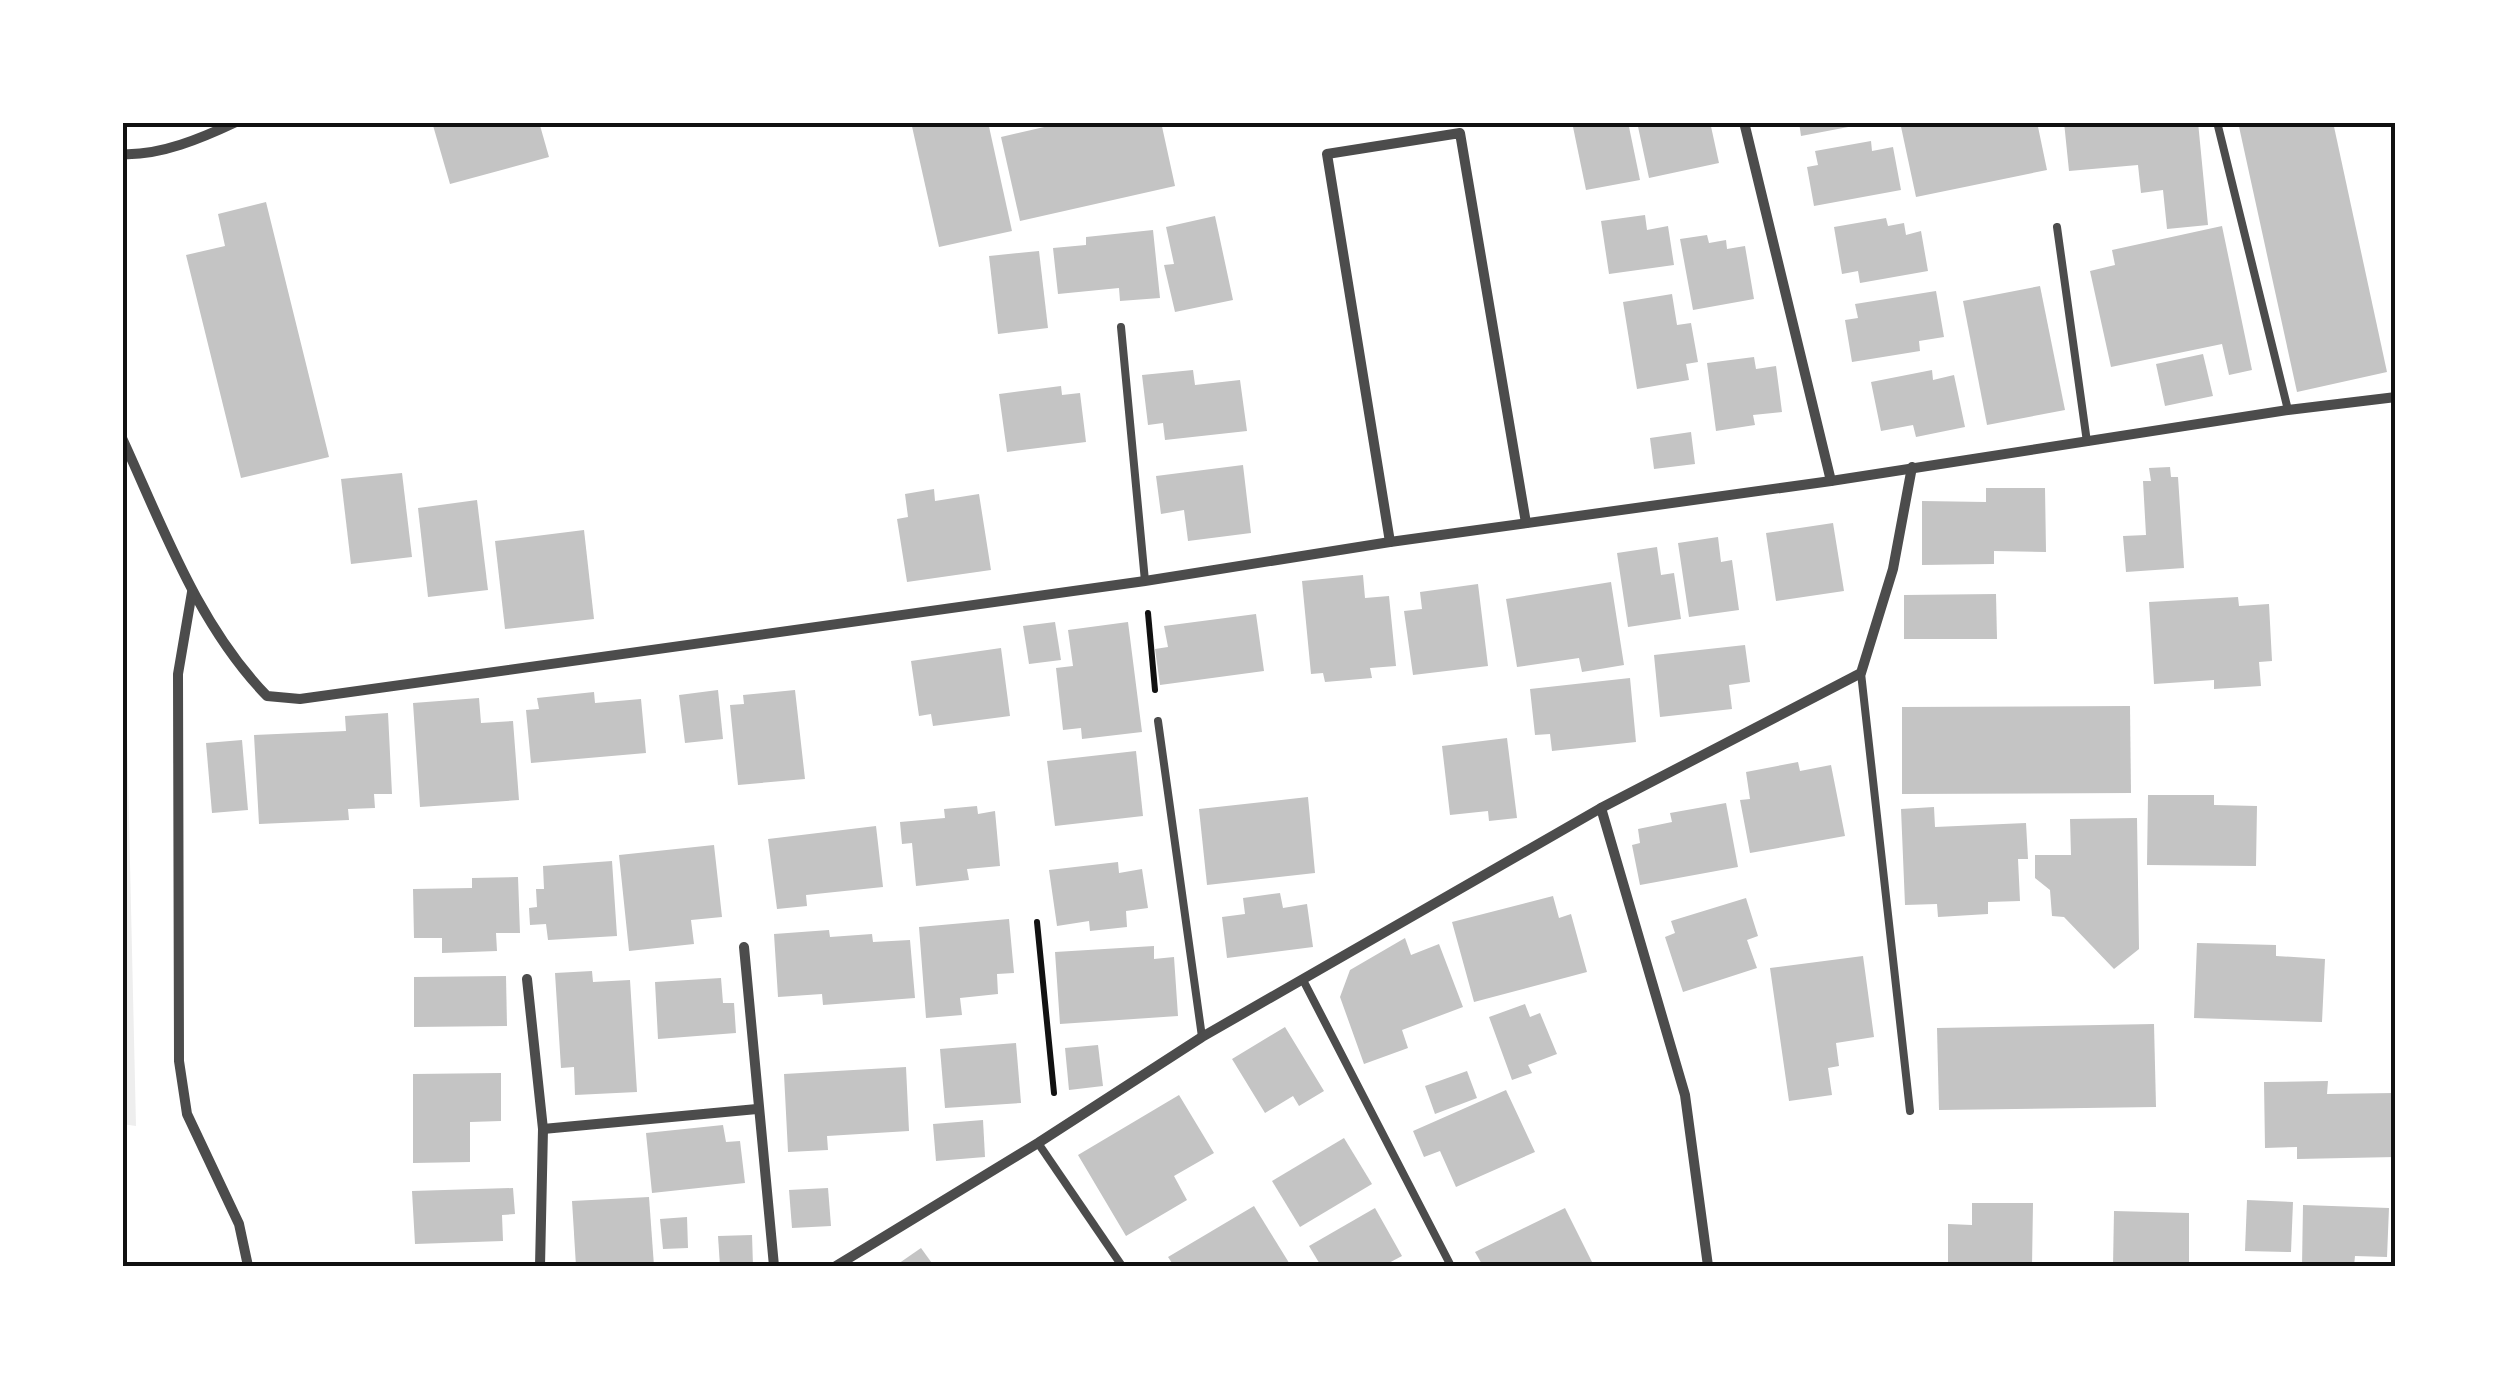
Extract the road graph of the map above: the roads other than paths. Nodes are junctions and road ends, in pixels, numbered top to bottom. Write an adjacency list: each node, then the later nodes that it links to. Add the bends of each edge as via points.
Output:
1 (236, 122): 4 (street, via 202,138)
2 (1744, 122): 12 (street)
3 (2217, 122): 8 (lane)
4 (122, 154)
5 (2057, 227): 10 (lane)
6 (1121, 327): 15 (lane)
7 (2396, 397): 8 (street)
8 (2288, 410): 10 (street)
9 (122, 438): 16 (street)
10 (2087, 442): 11 (street)
11 (1912, 468): 12 (street); 17 (street, via 1893,569)
12 (1831, 481): 13 (street)
13 (1526, 523): 14 (street); 14 (street, via 1460,132 1327,154)
14 (1390, 542): 15 (street)
15 (1145, 582): 16 (street, via 300,699 266,696 239,667)
16 (192, 591): 28 (street, via 178,674 179,1062 187,1114 239,1224)
17 (1861, 673): 19 (street); 25 (lane)
18 (1158, 722): 23 (lane)
19 (1601, 808): 22 (street); 34 (street, via 1685,1095)
20 (744, 948): 24 (street)
21 (527, 979): 26 (street)
22 (1302, 980): 23 (street); 33 (lane)
23 (1202, 1037): 27 (street)
24 (758, 1110): 26 (street); 30 (street)
25 (1910, 1111)
26 (543, 1128): 29 (street)
27 (1038, 1143): 31 (street); 32 (lane)
28 (248, 1266)
29 (540, 1266)
30 (774, 1266)
31 (836, 1266)
32 (1122, 1266)
33 (1451, 1266)
34 (1708, 1266)

